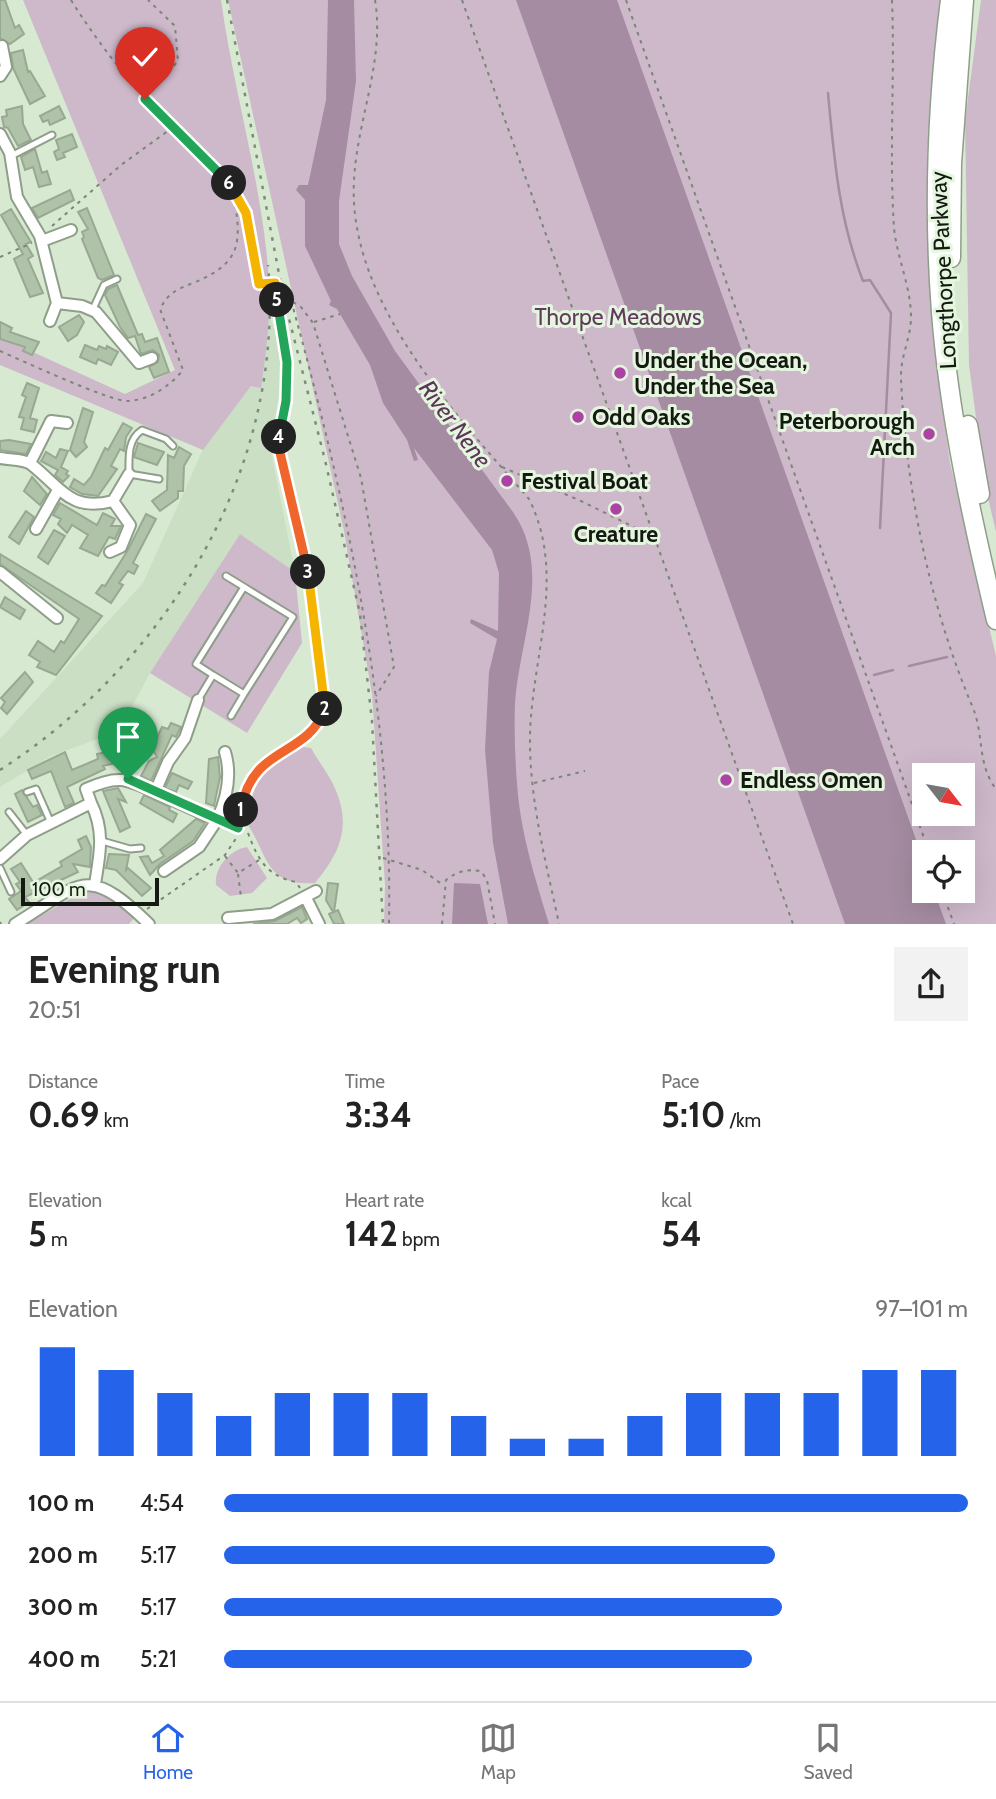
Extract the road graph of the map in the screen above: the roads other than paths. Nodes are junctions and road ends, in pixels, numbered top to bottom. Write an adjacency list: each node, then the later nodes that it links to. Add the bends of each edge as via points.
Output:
1 (950, 0): 30 (main road, Longthorpe Parkway, via 937,159 941,312 960,459)
2 (964, 0): 26 (main road, Longthorpe Parkway, via 952,163 950,311)
3 (2, 46): 4 (street, via 6,67)
4 (0, 76)
5 (0, 134): 7 (street)
6 (52, 135): 7 (lane)
7 (10, 156): 9 (street, via 18,197)
8 (71, 230): 9 (street)
9 (41, 238): 11 (street)
10 (117, 279): 12 (lane, via 104,285)
11 (57, 303): 12 (street); 13 (street)
12 (93, 309): 14 (street, via 139,363)
13 (51, 321)
14 (152, 358)
15 (67, 423): 18 (street, via 47,417)
16 (173, 446): 19 (lane, via 166,439 138,431 129,448)
17 (0, 458): 18 (street)
18 (30, 463): 21 (street)
19 (129, 474): 20 (lane); 22 (street)
20 (159, 479)
21 (58, 489): 22 (street, via 94,506); 23 (street)
22 (113, 501): 24 (street, via 130,525 121,547)
23 (36, 529)
24 (110, 552)
25 (0, 572): 29 (street)
26 (996, 574)
27 (226, 576): 28 (lane)
28 (244, 587): 31 (lane, via 197,664); 32 (lane, via 293,617)
29 (57, 618)
30 (996, 620)
31 (214, 675): 32 (lane); 33 (lane)
32 (244, 694): 34 (lane)
33 (198, 700): 39 (street, via 185,737)
34 (231, 716)
35 (130, 747): 37 (lane)
36 (226, 752): 42 (street, via 228,784)
37 (128, 779): 39 (street); 40 (street, via 107,779 86,789)
38 (27, 792): 43 (lane, via 36,789)
39 (155, 792): 42 (street)
40 (91, 803): 43 (street); 45 (street, via 100,821)
41 (9, 812): 44 (lane)
42 (217, 820): 49 (street, via 199,847)
43 (51, 823): 44 (street)
44 (27, 835): 47 (street)
45 (102, 841): 46 (lane); 50 (street)
46 (141, 848)
47 (0, 859)
48 (0, 868): 51 (lane)
49 (164, 871)
50 (95, 884): 53 (street, via 62,892); 54 (street, via 122,898)
51 (11, 892)
52 (228, 918): 55 (street, via 272,914 311,895)
53 (15, 924)
54 (149, 924)
55 (319, 924)

